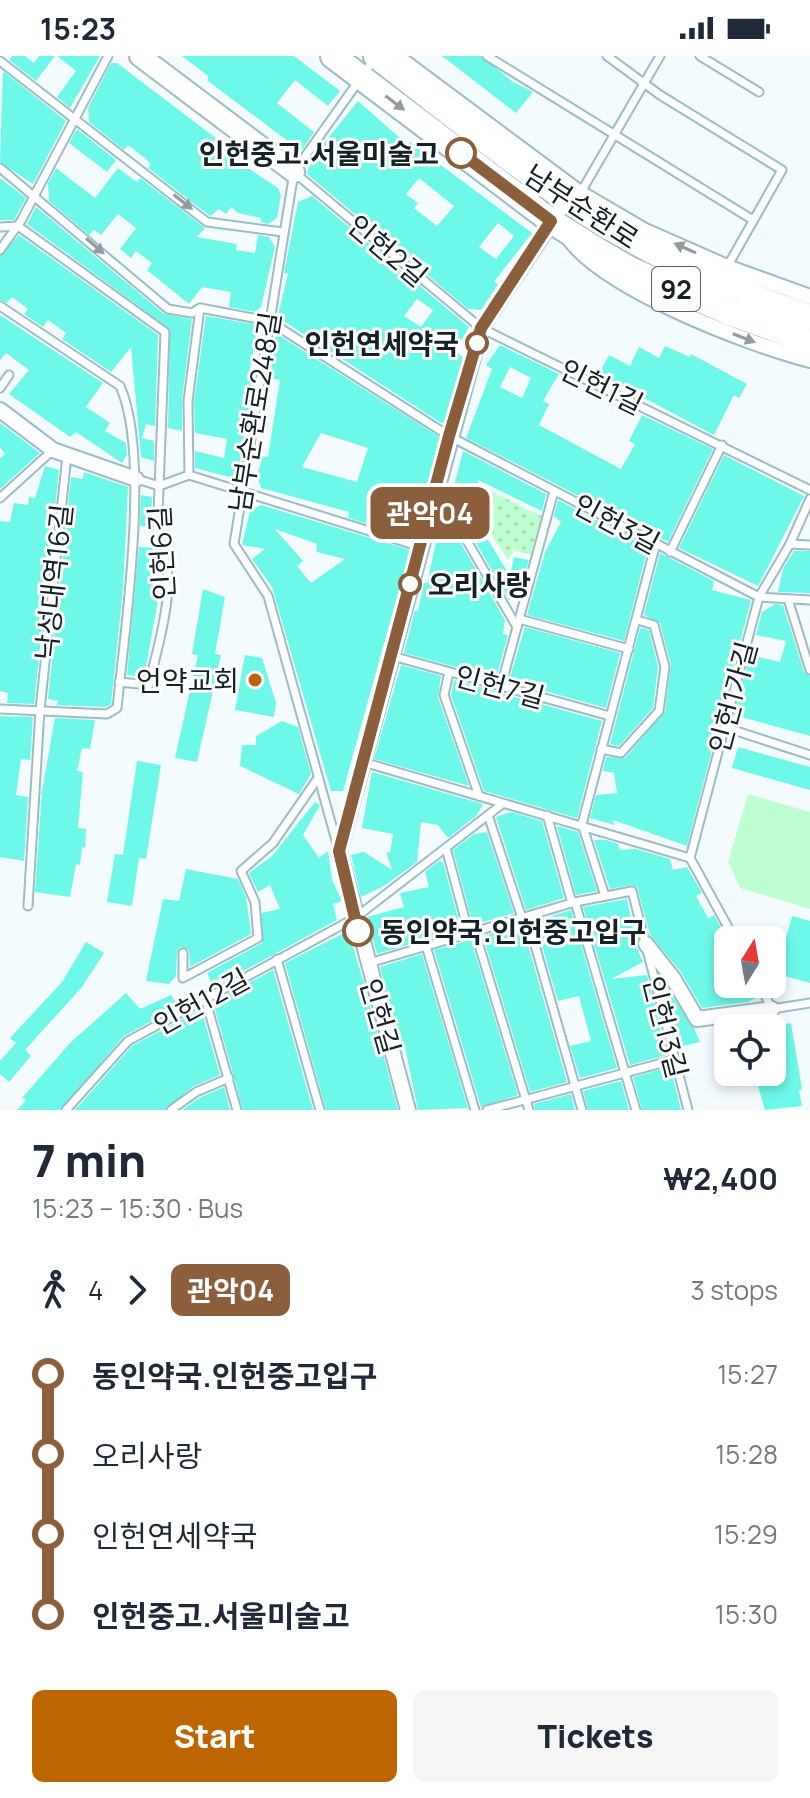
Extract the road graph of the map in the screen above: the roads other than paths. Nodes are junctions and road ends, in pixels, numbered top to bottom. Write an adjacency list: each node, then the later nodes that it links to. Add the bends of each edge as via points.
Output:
1 (108, 56): 14 (lane)
2 (140, 56): 17 (street)
3 (333, 56): 11 (main road, 남부순환로 / 92)
4 (376, 56): 11 (lane, 남부순환로248길); 19 (main road, 남부순환로 / 92)
5 (396, 56): 19 (street)
6 (487, 56): 15 (lane)
7 (607, 56): 12 (lane)
8 (660, 56): 12 (lane)
9 (700, 56): 13 (lane)
10 (0, 61): 14 (lane)
11 (360, 77): 17 (lane, 남부순환로248길); 21 (main road, 남부순환로 / 92, one-way to 21)
12 (645, 81): 15 (lane); 20 (lane, via 782,170)
13 (759, 92)
14 (77, 120): 18 (lane); 24 (lane, one-way to 24, via 207,222)
15 (614, 135): 19 (lane); 20 (lane)
16 (0, 168): 18 (lane)
17 (294, 172): 24 (lane, 남부순환로248길); 32 (lane, 인헌2길)
18 (36, 195): 22 (lane); 29 (lane, one-way to 29, via 168,309 192,313)
19 (573, 196): 21 (street, 인헌길); 26 (street, one-way to 19); 30 (main road, 남부순환로 / 92, via 648,249 715,282)
20 (753, 220): 26 (lane)
21 (556, 224): 32 (street, 인헌길); 33 (main road, 남부순환로 / 92, via 630,269); 34 (street, one-way to 34, via 580,255 651,297)
22 (18, 226): 23 (lane); 25 (lane); 43 (lane, via 165,332)
23 (0, 227)
24 (283, 232): 31 (lane, 남부순환로248길)
25 (0, 250)
26 (727, 267): 27 (street)
27 (810, 297)
28 (0, 306): 42 (lane, via 120,386 128,403)
29 (200, 308): 31 (lane); 41 (lane, via 188,401)
30 (810, 317)
31 (269, 321): 38 (lane, 인헌3길); 45 (lane, 남부순환로248길)
32 (481, 328): 38 (street, 인헌길); 39 (lane, 인헌1길)
33 (810, 342)
34 (810, 360)
35 (9, 375): 36 (lane)
36 (0, 388)
37 (0, 410): 40 (street)
38 (449, 436): 46 (lane, 인헌3길); 49 (street, 인헌길)
39 (722, 445): 44 (lane, 인헌1길); 54 (lane)
40 (60, 452): 42 (street); 47 (lane); 67 (lane, 낙성대역16길)
41 (189, 475): 43 (lane, 인헌6길); 45 (lane, 인헌6길)
42 (136, 479): 43 (lane, 인헌6길); 64 (lane)
43 (159, 486): 64 (lane, 인헌6길, via 157,541 169,590 149,685)
44 (810, 490)
45 (240, 491): 53 (lane, 인헌6길); 73 (lane, 남부순환로248길, via 234,544 268,596)
46 (554, 491): 50 (lane, 인헌3길); 59 (lane)
47 (0, 498)
48 (810, 499): 51 (lane, 인헌1가길)
49 (429, 519): 53 (street, 인헌길); 59 (lane, via 459,527)
50 (656, 543): 54 (lane, 인헌3길); 58 (lane)
51 (790, 544): 52 (lane); 55 (lane, 인헌1가길)
52 (810, 545)
53 (421, 547): 61 (street, 인헌길)
54 (670, 552): 55 (lane, 인헌3길)
55 (759, 597): 56 (lane, 인헌3길); 69 (lane, 인헌1가길)
56 (788, 599): 57 (lane, 인헌3길); 62 (lane)
57 (810, 600)
58 (637, 620): 60 (lane); 70 (lane, via 654,625 665,667 659,711 621,753)
59 (518, 623): 60 (lane); 65 (lane)
60 (629, 649): 68 (lane)
61 (390, 656): 63 (lane, 인헌7길); 72 (street, 인헌길)
62 (810, 670)
63 (449, 672): 65 (lane, 인헌7길); 74 (lane, via 444,695)
64 (119, 682): 67 (lane, via 117,708 107,714)
65 (501, 686): 68 (lane, 인헌7길)
66 (0, 709): 67 (lane)
67 (40, 710): 84 (lane, 낙성대역16길)
68 (610, 716): 70 (lane)
69 (724, 727): 71 (lane); 81 (lane, 인헌1가길)
70 (601, 749): 78 (lane)
71 (810, 755)
72 (361, 762): 74 (lane); 80 (street, 인헌길)
73 (318, 778): 80 (lane, 남부순환로248길); 91 (lane, via 273,843 241,871 255,902 258,938 183,978)
74 (479, 796): 75 (lane)
75 (501, 805): 76 (lane, 인헌12길); 77 (lane)
76 (488, 815): 79 (lane, 인헌12길); 85 (lane)
77 (547, 815): 78 (lane); 83 (lane)
78 (582, 824): 81 (lane); 82 (lane)
79 (446, 848): 86 (lane, 인헌12길); 88 (lane)
80 (339, 851): 86 (street, 인헌길)
81 (690, 858): 87 (lane)
82 (605, 896): 83 (lane, 인헌13길); 89 (lane, 인헌13길, via 632,891)
83 (574, 903): 85 (lane, 인헌13길); 99 (lane, 인헌13길)
84 (28, 906)
85 (524, 917): 88 (lane, 인헌13길); 101 (lane)
86 (355, 918): 92 (lane, 인헌12길); 93 (street, 인헌길)
87 (727, 926)
88 (472, 933): 90 (lane, 인헌13길); 102 (lane)
89 (646, 944): 97 (street, 인헌13길, via 697,1019); 98 (lane, 인헌13길)
90 (426, 946): 93 (lane, 인헌13길); 108 (lane)
91 (183, 953)
92 (277, 959): 94 (lane, 인헌12길); 106 (lane)
93 (367, 964): 107 (street, 인헌길)
94 (205, 998): 100 (lane); 103 (lane, 인헌12길, via 128,1041)
95 (766, 998): 97 (lane)
96 (810, 1003): 97 (lane)
97 (772, 1009)
98 (673, 1060): 99 (lane); 113 (lane, 인헌13길)
99 (626, 1072): 101 (lane); 112 (lane, 인헌13길)
100 (229, 1078): 104 (lane); 105 (lane)
101 (575, 1086): 102 (lane); 111 (lane)
102 (526, 1099): 109 (lane); 110 (lane)
103 (66, 1110)
104 (171, 1110)
105 (237, 1110)
106 (320, 1110)
107 (408, 1110)
108 (475, 1110)
109 (487, 1110)
110 (529, 1110)
111 (582, 1110)
112 (636, 1110)
113 (688, 1110)

